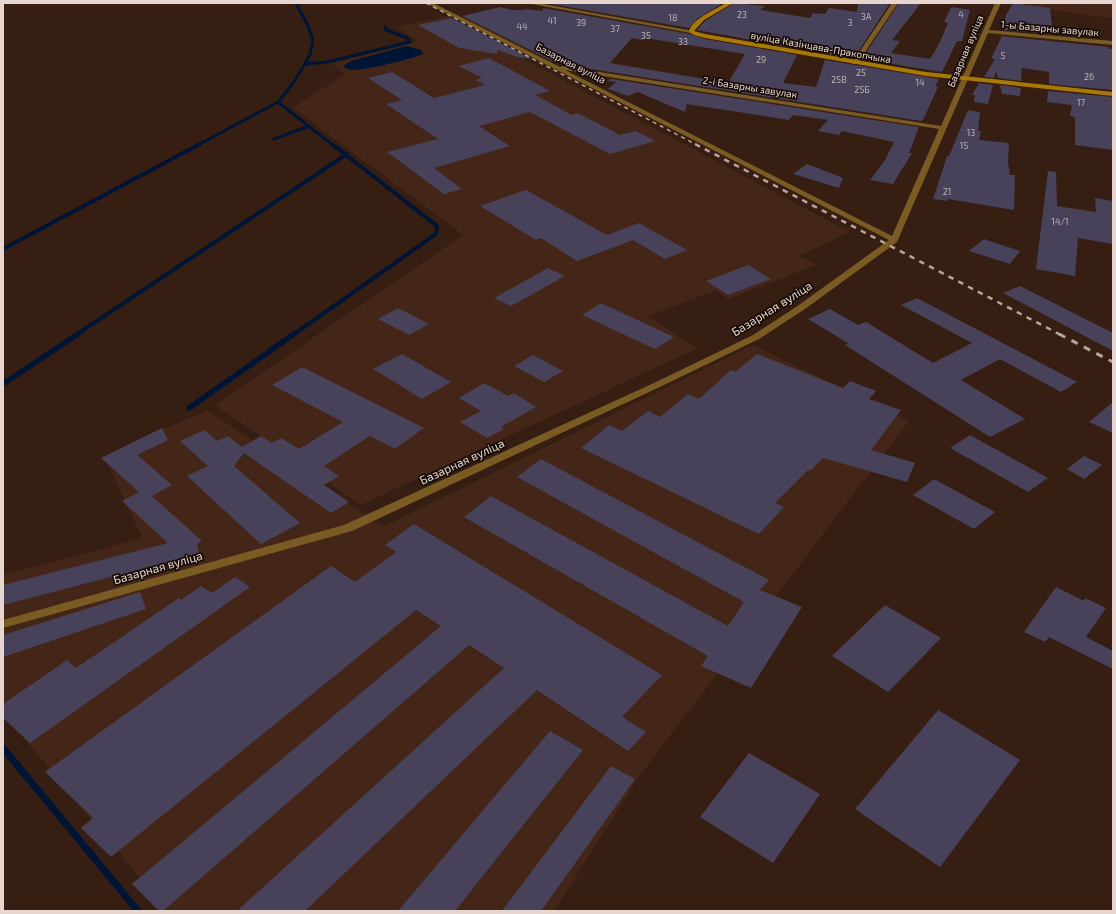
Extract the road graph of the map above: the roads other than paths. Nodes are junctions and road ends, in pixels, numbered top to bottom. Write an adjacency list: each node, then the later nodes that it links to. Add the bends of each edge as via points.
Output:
1 (430, 3): 10 (street, Базарная вуліца)
2 (529, 3): 6 (street, вуліца Казінцава-Пракопчыка)
3 (730, 3): 6 (street, via 698,22 692,27)
4 (895, 3): 9 (street)
5 (998, 3): 7 (street, Базарная вуліца)
6 (692, 31): 9 (street, вуліца Казінцава-Пракопчыка, via 705,36)
7 (985, 31): 8 (street, 1-ы Базарны завулак); 11 (street, Базарная вуліца)
8 (1113, 43)
9 (855, 63): 11 (street, вуліца Казінцава-Пракопчыка)
10 (553, 66): 13 (street, 2-і Базарны завулак); 14 (street, Базарная вуліца)
11 (966, 79): 12 (street, вуліца Казінцава-Пракопчыка); 13 (street, Базарная вуліца)
12 (1113, 94)
13 (943, 128): 14 (street, Базарная вуліца)
14 (894, 240): 15 (street, Базарная вуліца, via 756,337 348,528)
15 (3, 624)

